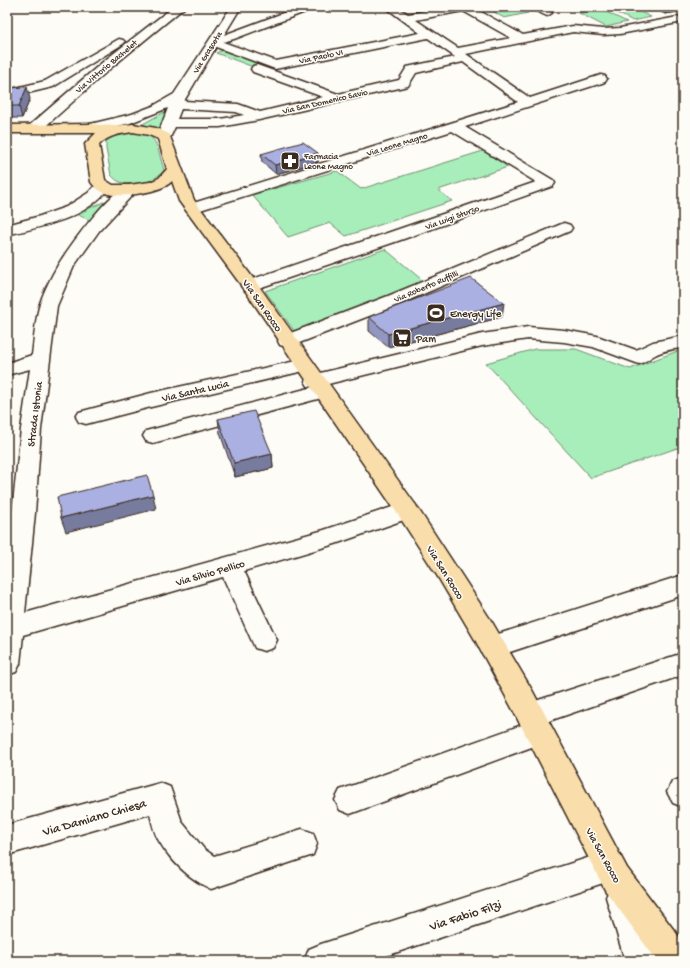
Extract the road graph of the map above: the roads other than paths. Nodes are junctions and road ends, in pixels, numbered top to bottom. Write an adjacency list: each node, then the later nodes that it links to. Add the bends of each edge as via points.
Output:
1 (180, 7): 10 (street, Via Vittorio Bachelet)
2 (236, 7): 13 (street, Via Grasceta)
3 (309, 7): 13 (street)
4 (390, 7): 8 (street)
5 (464, 7): 8 (street); 12 (street)
6 (536, 7): 7 (street)
7 (547, 13)
8 (407, 18): 11 (street)
9 (683, 19): 12 (street, Via San Domenico Savio, via 620,31 573,29)
10 (147, 33): 18 (street, via 126,38 49,84); 26 (street, Via Vittorio Bachelet)
11 (431, 34): 14 (street); 15 (street, Via Paolo VI)
12 (521, 39): 14 (street, Via San Domenico Savio)
13 (212, 44): 15 (street); 16 (street, via 251,68); 20 (street, Via Grasceta)
14 (462, 55): 19 (street, Via San Domenico Savio, via 411,70 404,83); 21 (street)
15 (275, 65): 16 (street, Via Paolo VI)
16 (256, 68): 19 (street)
17 (601, 79): 21 (street, Via Leone Magno)
18 (7, 94)
19 (337, 98): 23 (street, Via San Domenico Savio)
20 (178, 101): 22 (street); 23 (street, via 238,108); 24 (street, Via Grasceta)
21 (528, 103): 25 (street, Via Leone Magno)
22 (159, 109): 27 (street); 29 (street, via 151,116)
23 (259, 116): 24 (street, Via San Domenico Savio, via 220,123)
24 (169, 123): 30 (street, Via Grasceta)
25 (453, 126): 36 (street, Via Leone Magno); 41 (street, Via Luigi Sturzo, via 548,183)
26 (35, 128): 27 (main road); 28 (main road); 31 (main road, via 82,139)
27 (91, 128): 29 (main road)
28 (7, 129)
29 (120, 129): 30 (main road, via 151,131); 31 (main road, via 100,136)
30 (164, 137): 32 (main road)
31 (92, 144): 33 (main road, via 98,182)
32 (174, 169): 34 (main road, via 164,181); 36 (main road)
33 (103, 186): 35 (main road, via 110,190); 37 (street, via 84,203)
34 (154, 186): 35 (main road); 36 (main road, via 170,191)
35 (130, 190): 38 (street, Strada Istonia)
36 (189, 204): 41 (main road, Via San Rocco)
37 (62, 215): 38 (street, via 76,217); 40 (street)
38 (93, 228): 44 (street, Strada Istonia, via 66,266 48,306)
39 (564, 228): 42 (street, Via Roberto Ruffilli, via 394,300)
40 (7, 230)
41 (250, 286): 42 (main road, Via San Rocco)
42 (287, 341): 46 (main road, Via San Rocco)
43 (683, 342): 46 (street, via 646,351 639,358 597,342 528,333 482,340)
44 (41, 359): 45 (street); 52 (street, Strada Istonia, via 31,429)
45 (7, 369)
46 (314, 379): 47 (street, Via Santa Lucia, via 151,400); 48 (street); 49 (main road, Via San Rocco)
47 (86, 418)
48 (153, 436)
49 (407, 510): 50 (street, Via Silvio Pellico, via 327,538); 54 (main road, Via San Rocco)
50 (230, 566): 52 (street, Via Silvio Pellico); 53 (street)
51 (683, 585): 54 (street)
52 (11, 628): 55 (street, Strada Istonia)
53 (264, 640)
54 (492, 647): 57 (main road, Via San Rocco)
55 (7, 664)
56 (683, 664): 57 (street)
57 (534, 724): 58 (street); 61 (main road, Via San Rocco)
58 (350, 800)
59 (7, 840): 60 (street, Via Damiano Chiesa, via 160,797 169,830 193,860 211,873)
60 (302, 844)
61 (612, 873): 62 (street, Via Fabio Filzi); 63 (street); 64 (main road, Via San Rocco)
62 (321, 961)
63 (642, 961)
64 (677, 961)

